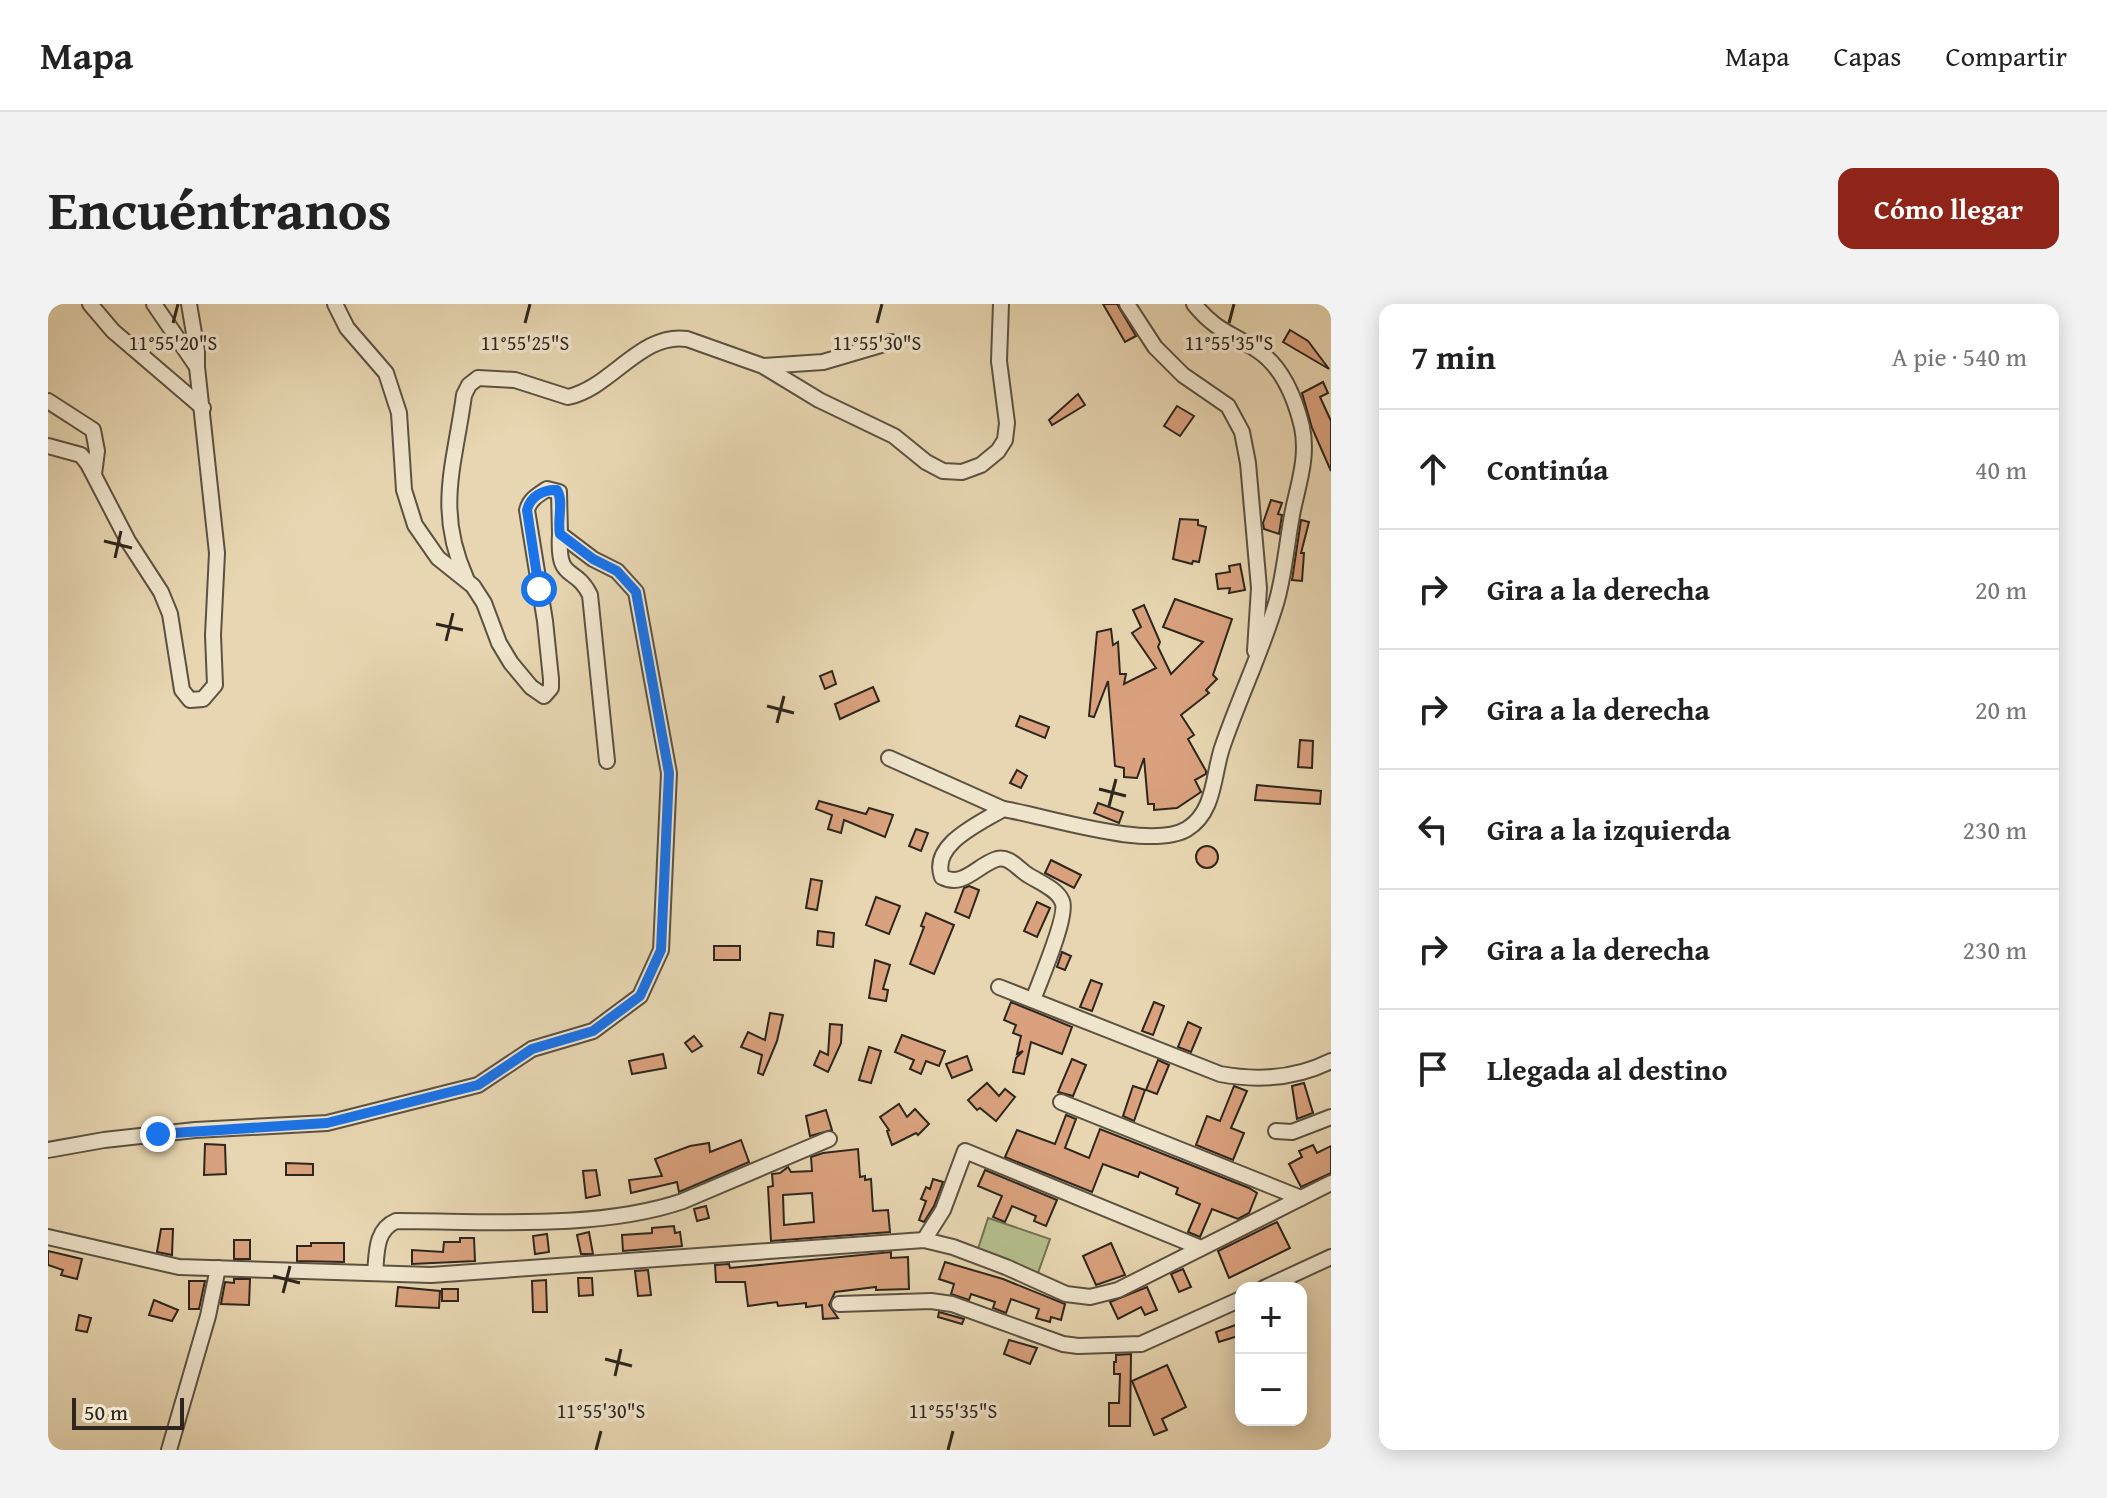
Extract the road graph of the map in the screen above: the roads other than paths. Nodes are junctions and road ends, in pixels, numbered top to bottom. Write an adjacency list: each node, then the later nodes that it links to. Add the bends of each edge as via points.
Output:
1 (90, 304): 12 (street, via 113,331)
2 (154, 304): 10 (street)
3 (189, 304): 10 (street)
4 (335, 304): 16 (street, via 347,328 386,373 399,413 404,490 415,525 438,558)
5 (1001, 304): 9 (street, via 1005,440 981,465 962,472 943,471 926,462 894,436)
6 (1127, 304): 17 (street, via 1155,347 1183,375 1228,406 1242,432 1259,588)
7 (1194, 304): 17 (street, via 1210,323 1259,350 1281,371 1302,428 1305,466 1278,597)
8 (891, 342): 9 (street, via 823,362)
9 (763, 366): 16 (street, via 675,337 646,348 568,397 507,379 478,378 464,395 449,480 453,546)
10 (197, 367): 12 (street)
11 (48, 401): 14 (street, via 93,430)
12 (203, 408): 14 (street, via 217,553 215,685 203,699 190,700 182,690 170,614 161,592)
13 (48, 446): 14 (street, via 81,455)
14 (94, 477)
15 (560, 534): 16 (street, via 559,492 547,489 527,510 549,656 548,694 541,696 511,663 484,603); 19 (street, via 560,563 590,595); 28 (street, via 617,571 636,592 669,773 661,950 640,996 593,1031 532,1049 478,1085 327,1123 195,1130)
16 (466, 578)
17 (1254, 659): 20 (street, via 1221,751 1211,797 1203,816 1187,829 1172,835 1125,835)
18 (889, 758): 20 (street)
19 (607, 761)
20 (1003, 809): 22 (street, via 956,839 942,856 939,871 948,880 962,880 999,858 1010,860 1061,898 1064,908)
21 (999, 987): 22 (street)
22 (1033, 1000): 23 (street, via 1220,1074 1254,1080 1288,1076)
23 (1331, 1061)
24 (1061, 1102): 30 (street)
25 (1331, 1117): 26 (street, via 1292,1132)
26 (1276, 1131)
27 (829, 1139): 36 (street, via 657,1209 598,1218 396,1221 385,1225 379,1236)
28 (48, 1150)
29 (1331, 1183): 30 (street)
30 (1301, 1198): 33 (street)
31 (48, 1237): 35 (street, via 179,1267)
32 (924, 1240): 33 (street, via 1066,1294 1090,1297 1118,1290); 33 (street, via 943,1210 965,1151); 36 (street, via 431,1275)
33 (1201, 1248)
34 (1331, 1257): 37 (street)
35 (218, 1268): 36 (street); 40 (street)
36 (375, 1273)
37 (1277, 1282)
38 (1235, 1302): 39 (street, via 1141,1344 1078,1346 952,1304)
39 (839, 1304)
40 (169, 1450)

